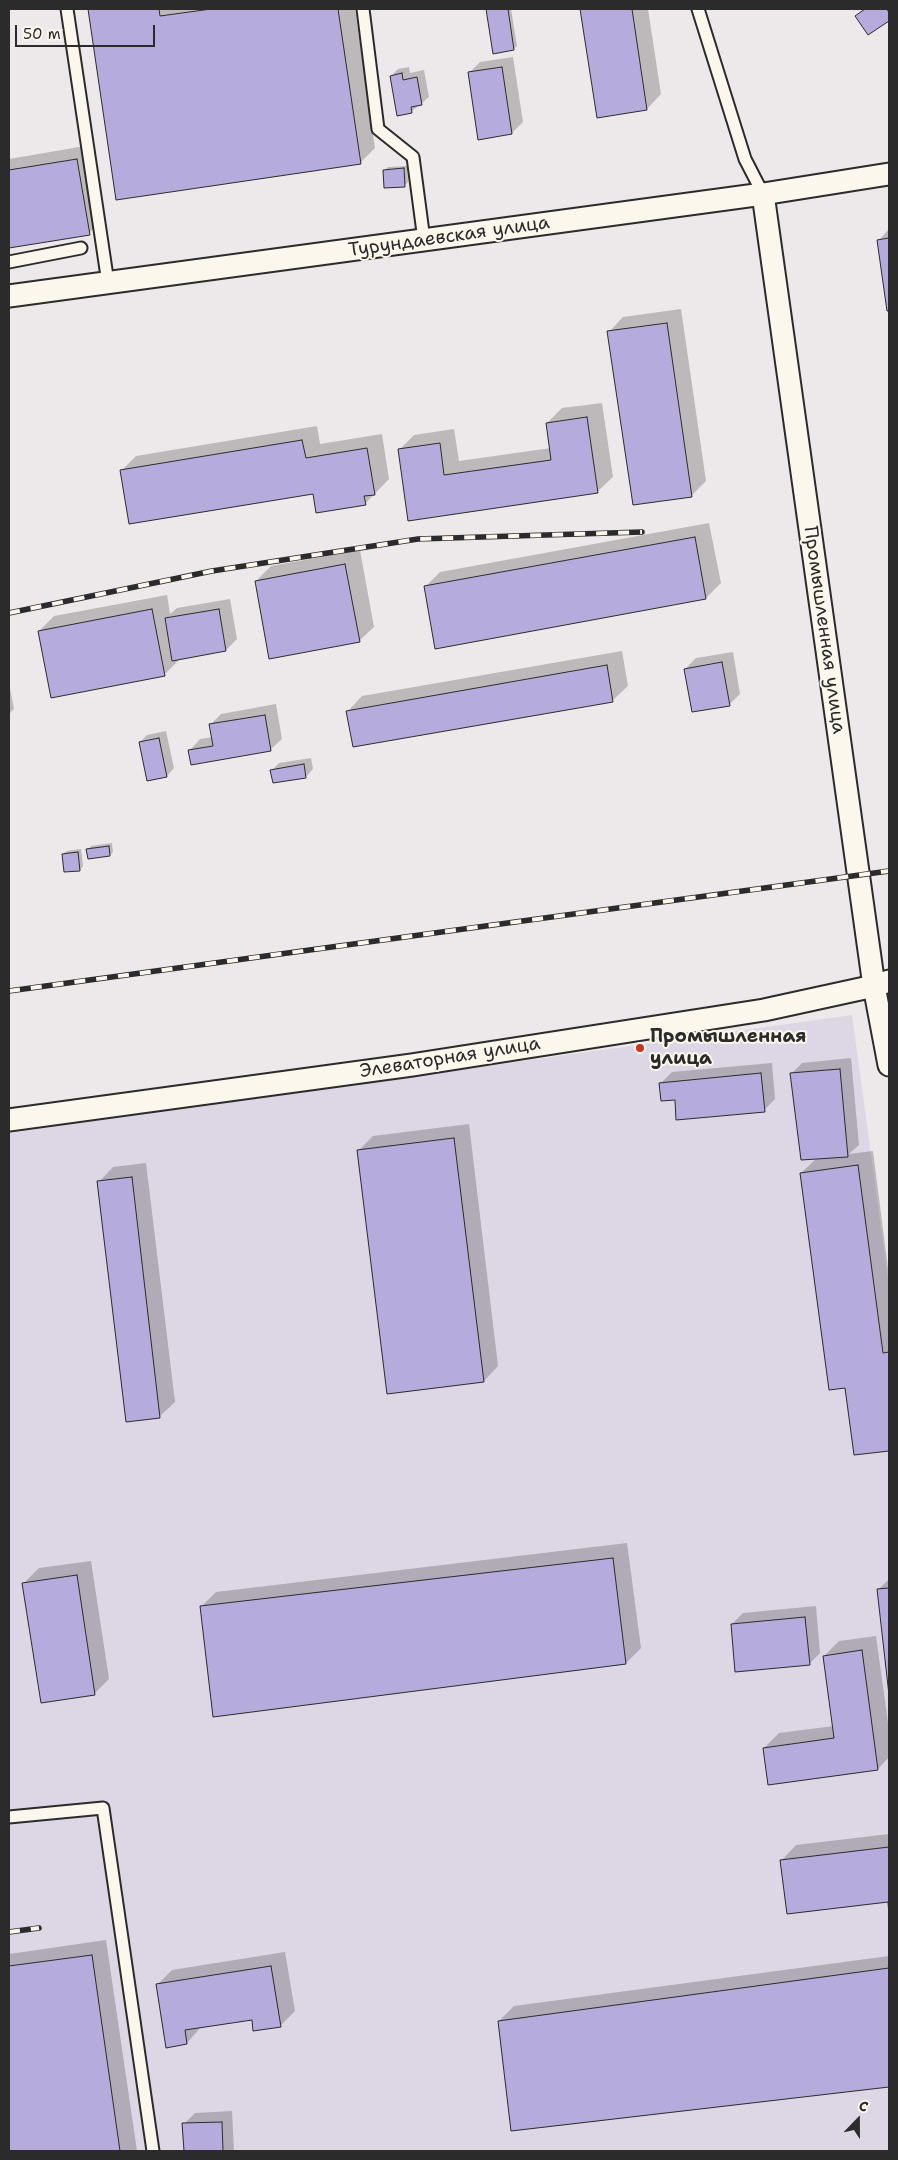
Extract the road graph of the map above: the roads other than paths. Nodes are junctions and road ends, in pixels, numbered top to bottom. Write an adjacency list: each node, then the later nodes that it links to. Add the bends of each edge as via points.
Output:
1 (67, 9): 9 (lane)
2 (363, 9): 6 (lane, via 378,129 413,158)
3 (698, 9): 5 (lane, via 745,159)
4 (889, 174): 5 (street, Турундаевская улица)
5 (763, 194): 6 (street, Турундаевская улица); 11 (street, Промышленная улица)
6 (424, 240): 9 (street, Турундаевская улица)
7 (81, 248): 8 (lane)
8 (9, 262)
9 (108, 283): 10 (street, Турундаевская улица)
10 (9, 296)
11 (882, 983): 12 (street, Промышленная улица); 13 (street, Элеваторная улица, via 764,1010 412,1065)
12 (889, 1065)
13 (9, 1120)
14 (9, 1818): 15 (lane, via 103,1808)
15 (153, 2151)

